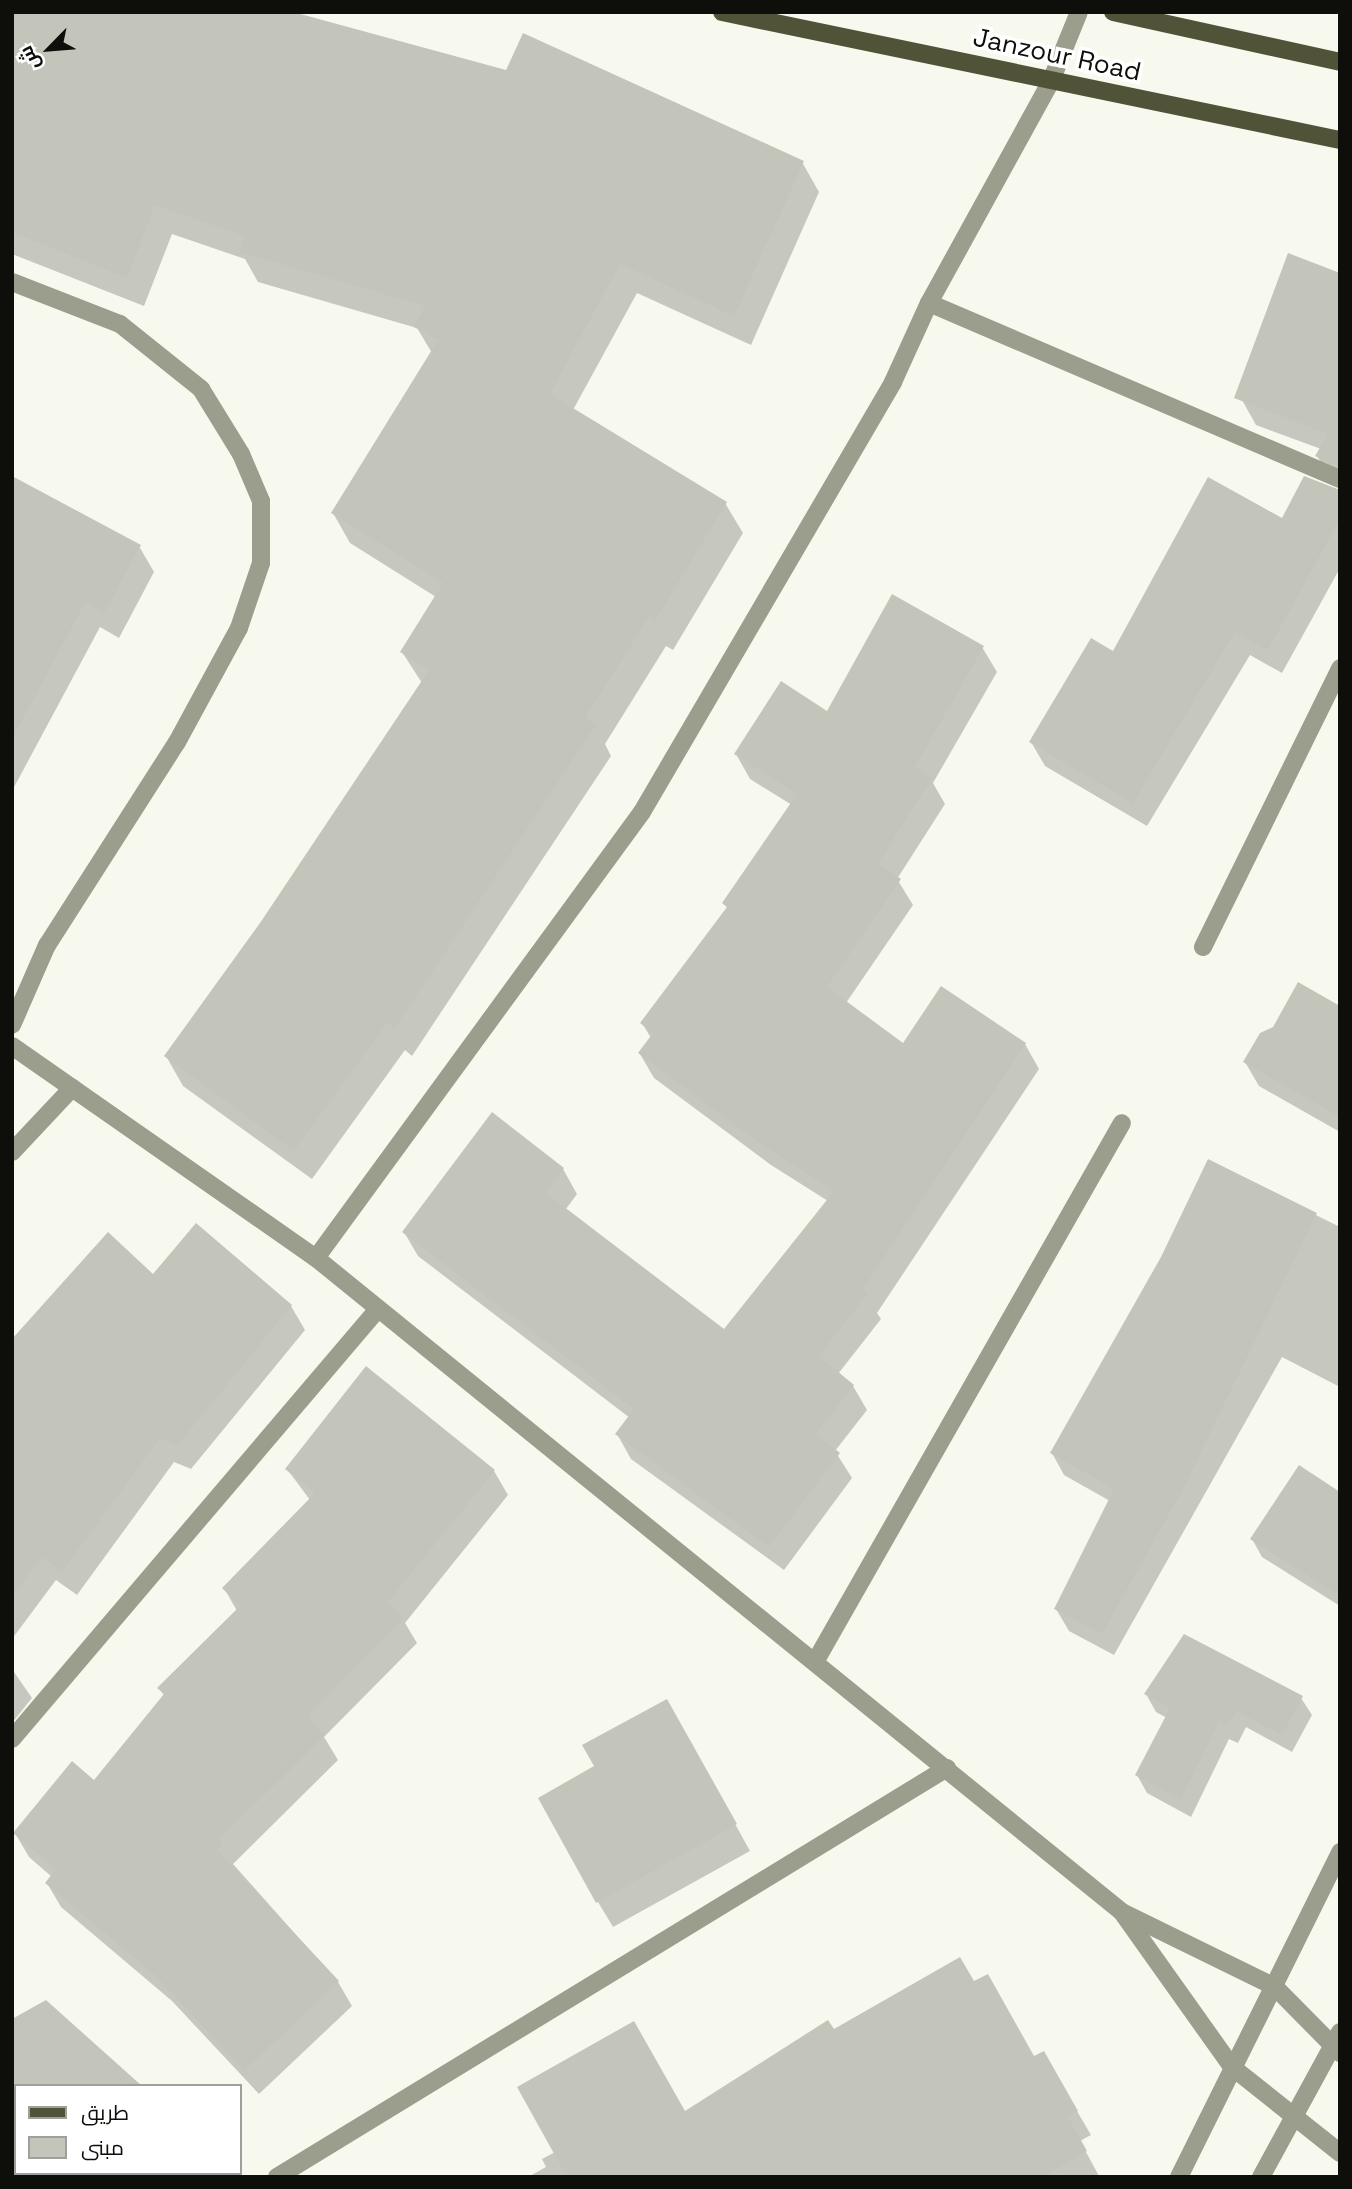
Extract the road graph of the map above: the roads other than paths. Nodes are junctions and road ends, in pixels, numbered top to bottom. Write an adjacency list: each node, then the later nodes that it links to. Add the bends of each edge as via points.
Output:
1 (722, 12): 5 (main road, Janzour Road)
2 (1079, 12): 5 (street)
3 (1114, 12): 4 (main road, Janzour Road)
4 (1340, 62)
5 (1051, 81): 6 (main road, Janzour Road); 8 (street)
6 (1340, 140)
7 (12, 282): 12 (street, via 120,324 201,389 241,454 261,501 261,563 239,628 177,742 47,945)
8 (929, 303): 9 (street); 17 (street, via 893,382 642,812)
9 (1340, 478)
10 (1340, 668): 11 (street)
11 (1203, 947)
12 (12, 1025)
13 (12, 1046): 14 (street)
14 (72, 1088): 16 (street); 17 (street)
15 (1122, 1122): 19 (street)
16 (12, 1152)
17 (316, 1258): 18 (street)
18 (378, 1309): 19 (street); 20 (street)
19 (814, 1662): 21 (street)
20 (12, 1739)
21 (947, 1768): 23 (street); 29 (street)
22 (1340, 1852): 24 (street)
23 (1122, 1912): 24 (street); 26 (street)
24 (1275, 1987): 25 (street); 26 (street)
25 (1338, 2044): 27 (street)
26 (1232, 2067): 27 (street); 30 (street)
27 (1291, 2115): 28 (street); 31 (street)
28 (1340, 2152)
29 (277, 2177)
30 (1179, 2177)
31 (1261, 2177)

